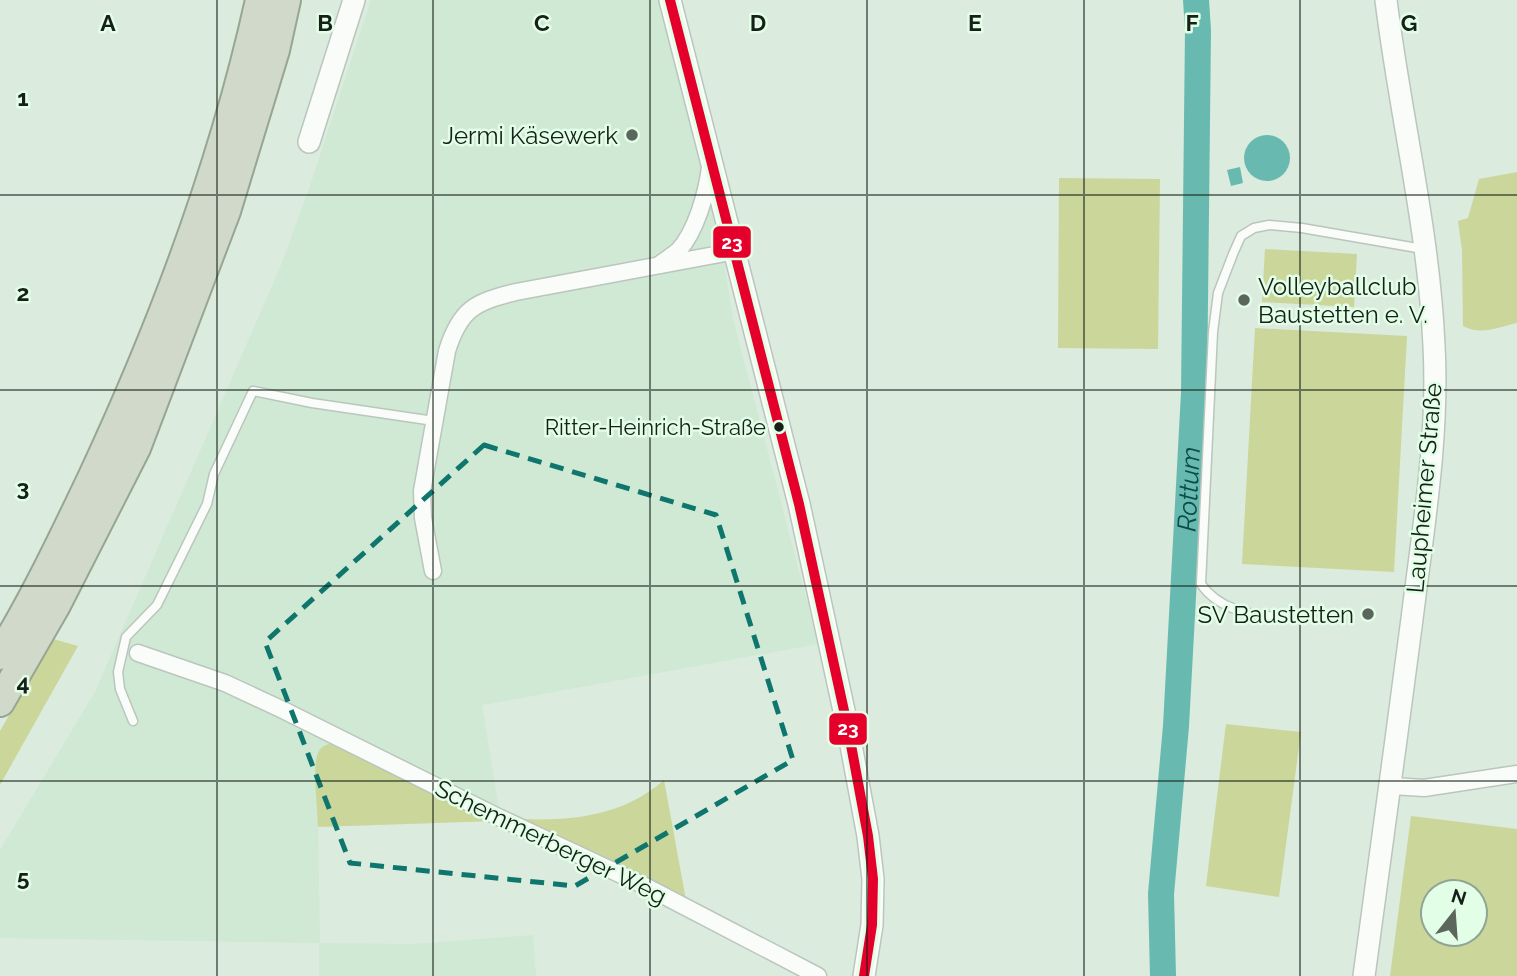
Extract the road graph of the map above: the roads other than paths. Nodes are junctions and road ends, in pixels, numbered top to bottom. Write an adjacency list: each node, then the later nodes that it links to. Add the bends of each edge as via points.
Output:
1 (260, 0): 15 (highway, via 207,191 160,323 64,538)
2 (286, 0): 16 (highway, via 226,211 136,448 56,605)
3 (354, 0): 6 (street)
4 (670, 0): 7 (street)
5 (1386, 0): 8 (street, Laupheimer Straße)
6 (309, 142)
7 (712, 156): 9 (street); 10 (street, via 696,220 678,250)
8 (1426, 250): 13 (lane, via 1269,225 1241,236 1233,254 1218,293 1213,332 1201,584 1208,594 1246,614); 19 (street, Laupheimer Straße, via 1434,415)
9 (736, 251): 10 (street); 21 (street, via 820,594 868,836 872,925)
10 (657, 266): 11 (street, via 487,299 466,311 447,351)
11 (434, 421): 12 (street, via 422,491); 17 (lane, via 253,391 214,474 207,504 157,605 126,636 118,672)
12 (433, 571)
13 (1277, 617)
14 (138, 653): 20 (street, Schemmerberger Weg, via 225,683 283,710 658,892)
15 (0, 656)
16 (0, 702)
17 (133, 721)
18 (1517, 775): 19 (street, via 1424,788)
19 (1392, 786): 22 (street, Laupheimer Straße)
20 (818, 976)
21 (864, 976)
22 (1364, 976)

